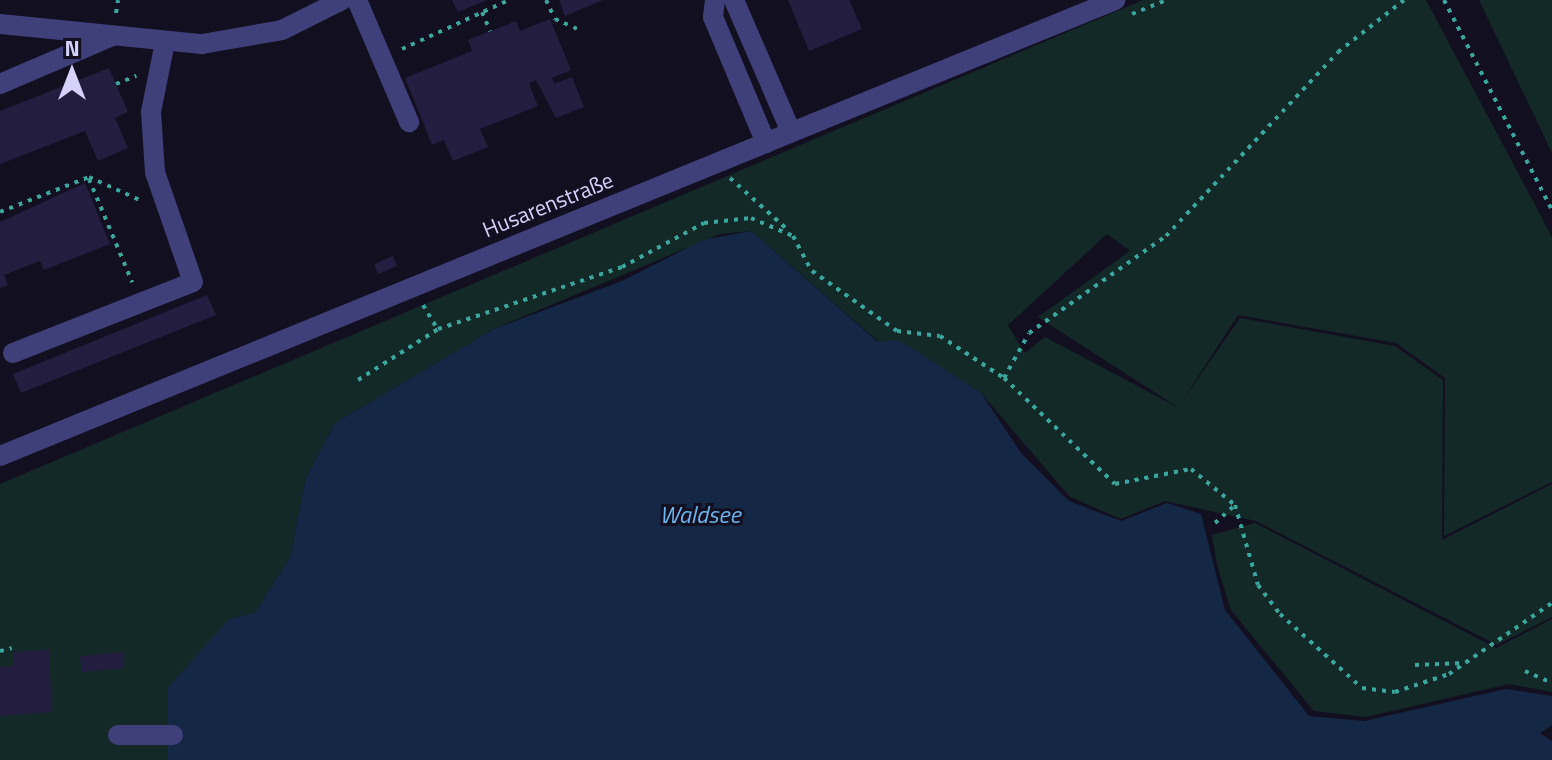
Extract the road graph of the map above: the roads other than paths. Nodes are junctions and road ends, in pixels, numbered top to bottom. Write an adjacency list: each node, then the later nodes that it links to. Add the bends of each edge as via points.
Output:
1 (342, 0): 8 (street, via 282,30 202,44)
2 (357, 0): 10 (street)
3 (715, 0): 12 (street, via 713,17)
4 (734, 0): 11 (street)
5 (1115, 0): 11 (street, Husarenstraße)
6 (0, 24): 7 (street)
7 (112, 36): 8 (street); 9 (street)
8 (165, 42): 13 (street, via 151,112 165,205 193,282)
9 (0, 84)
10 (409, 122)
11 (791, 132): 12 (street, Husarenstraße)
12 (766, 143): 14 (street, Husarenstraße)
13 (13, 353)
14 (0, 456)
15 (118, 735): 16 (street)
16 (173, 735)

